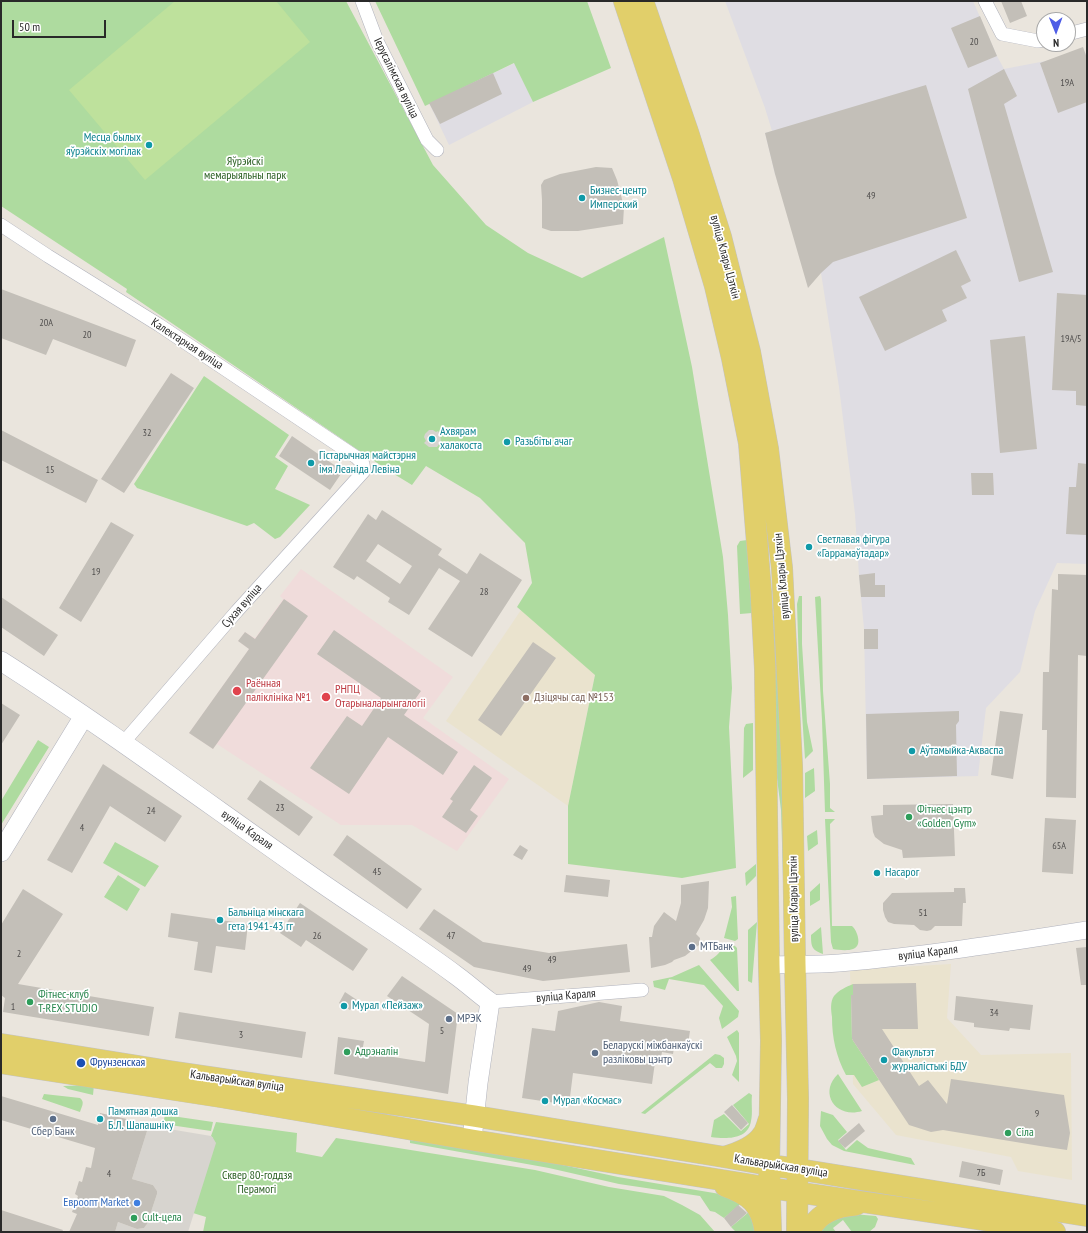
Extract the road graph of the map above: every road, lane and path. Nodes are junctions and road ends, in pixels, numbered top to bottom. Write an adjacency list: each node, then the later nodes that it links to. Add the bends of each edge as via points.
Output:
1 (362, 1): 8 (street, Іерусалімская вуліца, via 380,48 427,140)
2 (624, 1): 17 (main road, вуліца Клары Цэткін, via 683,178 715,286 749,444 762,592 765,669)
3 (643, 1): 16 (main road, вуліца Клары Цэткін, via 721,237 750,352 768,449 782,568 788,662)
4 (985, 1): 7 (street, via 1002,34)
5 (1087, 29): 6 (street)
6 (1076, 32)
7 (1036, 41)
8 (437, 150)
9 (1, 225): 10 (street, Калектарная вуліца, via 159,325 356,457 363,464)
10 (364, 471): 13 (street, Сухая вуліца, via 237,611)
11 (1, 661): 12 (main road, вуліца Караля)
12 (84, 716): 13 (main road, вуліца Караля); 14 (main road)
13 (123, 743): 19 (main road, вуліца Караля, via 457,976)
14 (1, 852)
15 (1087, 930): 16 (street, вуліца Караля, via 867,960)
16 (795, 964): 17 (street, вуліца Караля); 27 (main road, вуліца Клары Цэткін)
17 (769, 965): 23 (main road, вуліца Клары Цэткін)
18 (642, 990): 19 (street, вуліца Караля)
19 (490, 1002): 22 (main road)
20 (1, 1044): 22 (main road, Кальварыйская вуліца)
21 (1, 1063): 24 (main road, Кальварыйская вуліца, via 221,1096)
22 (474, 1116): 24 (main road); 25 (main road, Кальварыйская вуліца)
23 (770, 1117): 25 (main road, via 763,1134 753,1145); 26 (main road, вуліца Клары Цэткін)
24 (472, 1140): 28 (main road, Кальварыйская вуліца)
25 (724, 1157): 26 (main road, Кальварыйская вуліца)
26 (770, 1166): 27 (main road, Кальварыйская вуліца); 29 (main road, вуліца Клары Цэткін)
27 (797, 1168): 30 (main road, вуліца Клары Цэткін); 32 (main road, Кальварыйская вуліца)
28 (700, 1176): 29 (main road, Кальварыйская вуліца); 33 (main road, via 749,1198 761,1215)
29 (770, 1188): 30 (main road, Кальварыйская вуліца); 34 (main road, вуліца Клары Цэткін)
30 (796, 1192): 31 (main road, Кальварыйская вуліца); 35 (main road, вуліца Клары Цэткін)
31 (874, 1204): 36 (main road, via 846,1205 827,1212 818,1219); 37 (main road, Кальварыйская вуліца)
32 (1087, 1216)
33 (765, 1232)
34 (771, 1232)
35 (796, 1232)
36 (810, 1232)
37 (1055, 1232)

